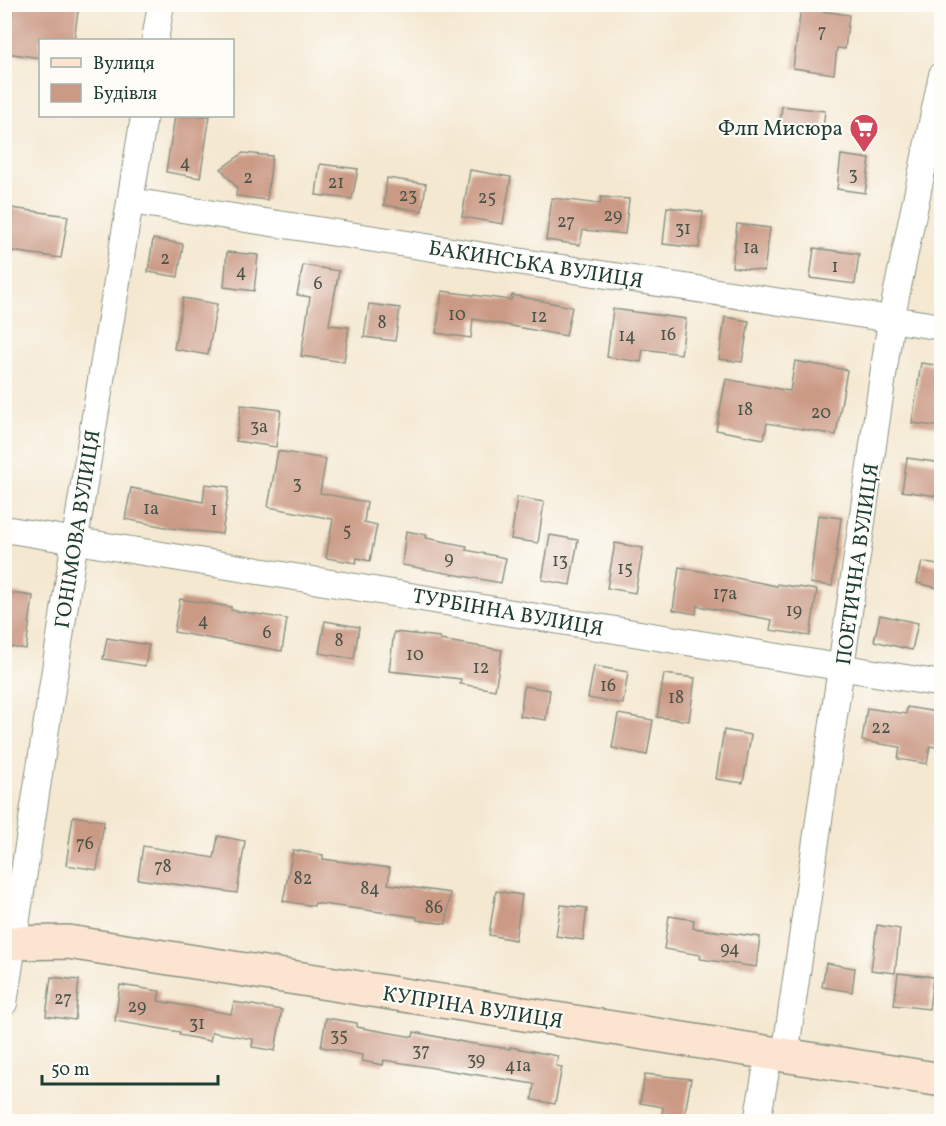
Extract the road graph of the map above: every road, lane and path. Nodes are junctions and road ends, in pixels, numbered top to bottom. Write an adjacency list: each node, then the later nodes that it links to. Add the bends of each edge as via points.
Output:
1 (161, 4): 2 (street)
2 (155, 39)
3 (942, 75): 6 (street, ПОЕТИЧНА ВУЛИЦЯ)
4 (144, 117): 5 (street, ГОНІМОВА ВУЛИЦЯ)
5 (130, 201): 6 (street, БАКИНСЬКА ВУЛИЦЯ); 9 (street, ГОНІМОВА ВУЛИЦЯ)
6 (891, 320): 7 (street, БАКИНСЬКА ВУЛИЦЯ); 10 (street, ПОЕТИЧНА ВУЛИЦЯ)
7 (942, 327)
8 (4, 529): 9 (street, ТУРБІННА ВУЛИЦЯ)
9 (75, 539): 10 (street, ТУРБІННА ВУЛИЦЯ); 12 (street, ГОНІМОВА ВУЛИЦЯ)
10 (842, 668): 11 (street, ТУРБІННА ВУЛИЦЯ); 14 (street, ПОЕТИЧНА ВУЛИЦЯ)
11 (942, 684)
12 (8, 943): 13 (street, ГОНІМОВА ВУЛИЦЯ); 14 (main road, КУПРІНА ВУЛИЦЯ, via 68,942)
13 (4, 1003)
14 (777, 1055): 15 (main road, КУПРІНА ВУЛИЦЯ); 16 (street, ПОЕТИЧНА ВУЛИЦЯ)
15 (942, 1080)
16 (757, 1122)

